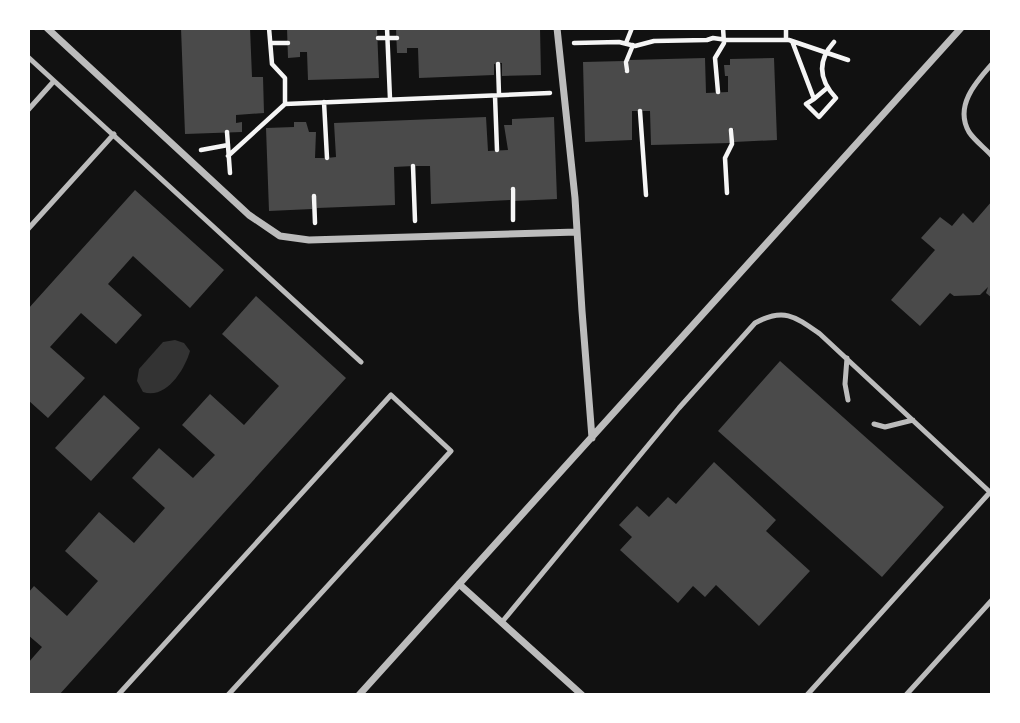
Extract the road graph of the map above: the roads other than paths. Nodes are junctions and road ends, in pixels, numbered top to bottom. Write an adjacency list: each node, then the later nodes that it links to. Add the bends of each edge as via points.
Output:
1 (47, 28): 11 (street, via 249,215 280,236 316,240)
2 (557, 28): 11 (street)
3 (961, 28): 17 (street)
4 (28, 57): 6 (lane)
5 (992, 64): 9 (lane, via 965,102 965,118 969,131)
6 (54, 81): 7 (lane); 8 (lane)
7 (28, 110)
8 (114, 134): 10 (lane); 13 (lane)
9 (992, 156)
10 (28, 229)
11 (577, 232): 17 (street)
12 (847, 358): 14 (lane); 15 (lane); 21 (lane, via 790,315 768,316 755,323)
13 (361, 362)
14 (848, 400)
15 (913, 420): 16 (lane, via 885,427); 18 (lane)
16 (874, 424)
17 (592, 438): 19 (street)
18 (991, 492): 26 (lane)
19 (459, 584): 21 (street); 24 (street)
20 (992, 600): 27 (lane)
21 (502, 622): 25 (street)
22 (118, 695): 23 (lane, via 391,394 451,451)
23 (228, 695)
24 (359, 695)
25 (582, 695)
26 (807, 695)
27 (906, 695)

